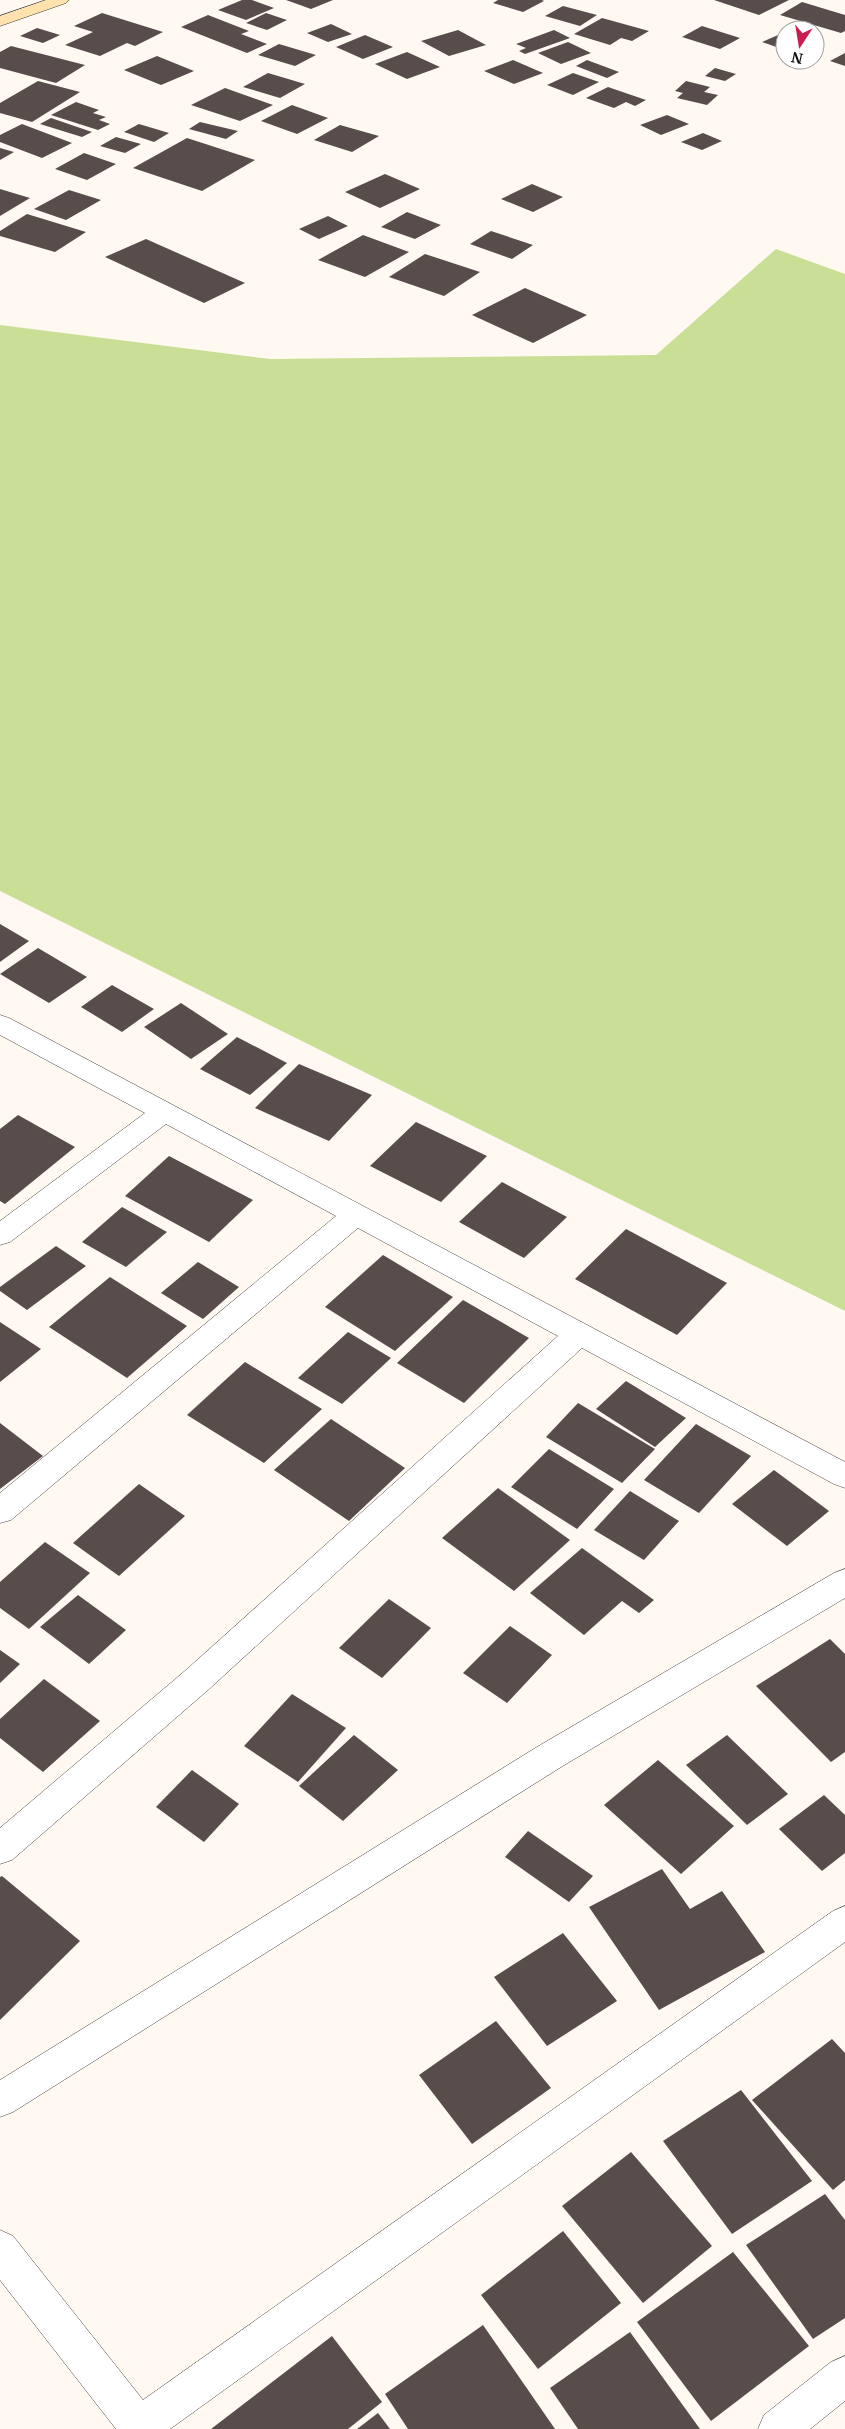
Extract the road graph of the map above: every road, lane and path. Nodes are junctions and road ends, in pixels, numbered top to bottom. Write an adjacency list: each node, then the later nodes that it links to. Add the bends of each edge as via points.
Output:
1 (61, 0): 2 (main road)
2 (0, 21)
3 (0, 1024): 4 (street)
4 (164, 1112): 5 (street); 6 (street)
5 (356, 1214): 7 (street); 9 (street)
6 (0, 1235)
7 (579, 1334): 8 (street); 11 (street, via 197,1680)
8 (845, 1476)
9 (0, 1511)
10 (845, 1582): 13 (street, via 549,1757)
11 (0, 1849)
12 (845, 1922): 16 (street)
13 (0, 2100)
14 (0, 2249): 16 (street)
15 (845, 2376): 17 (street)
16 (138, 2428)
17 (778, 2429)

